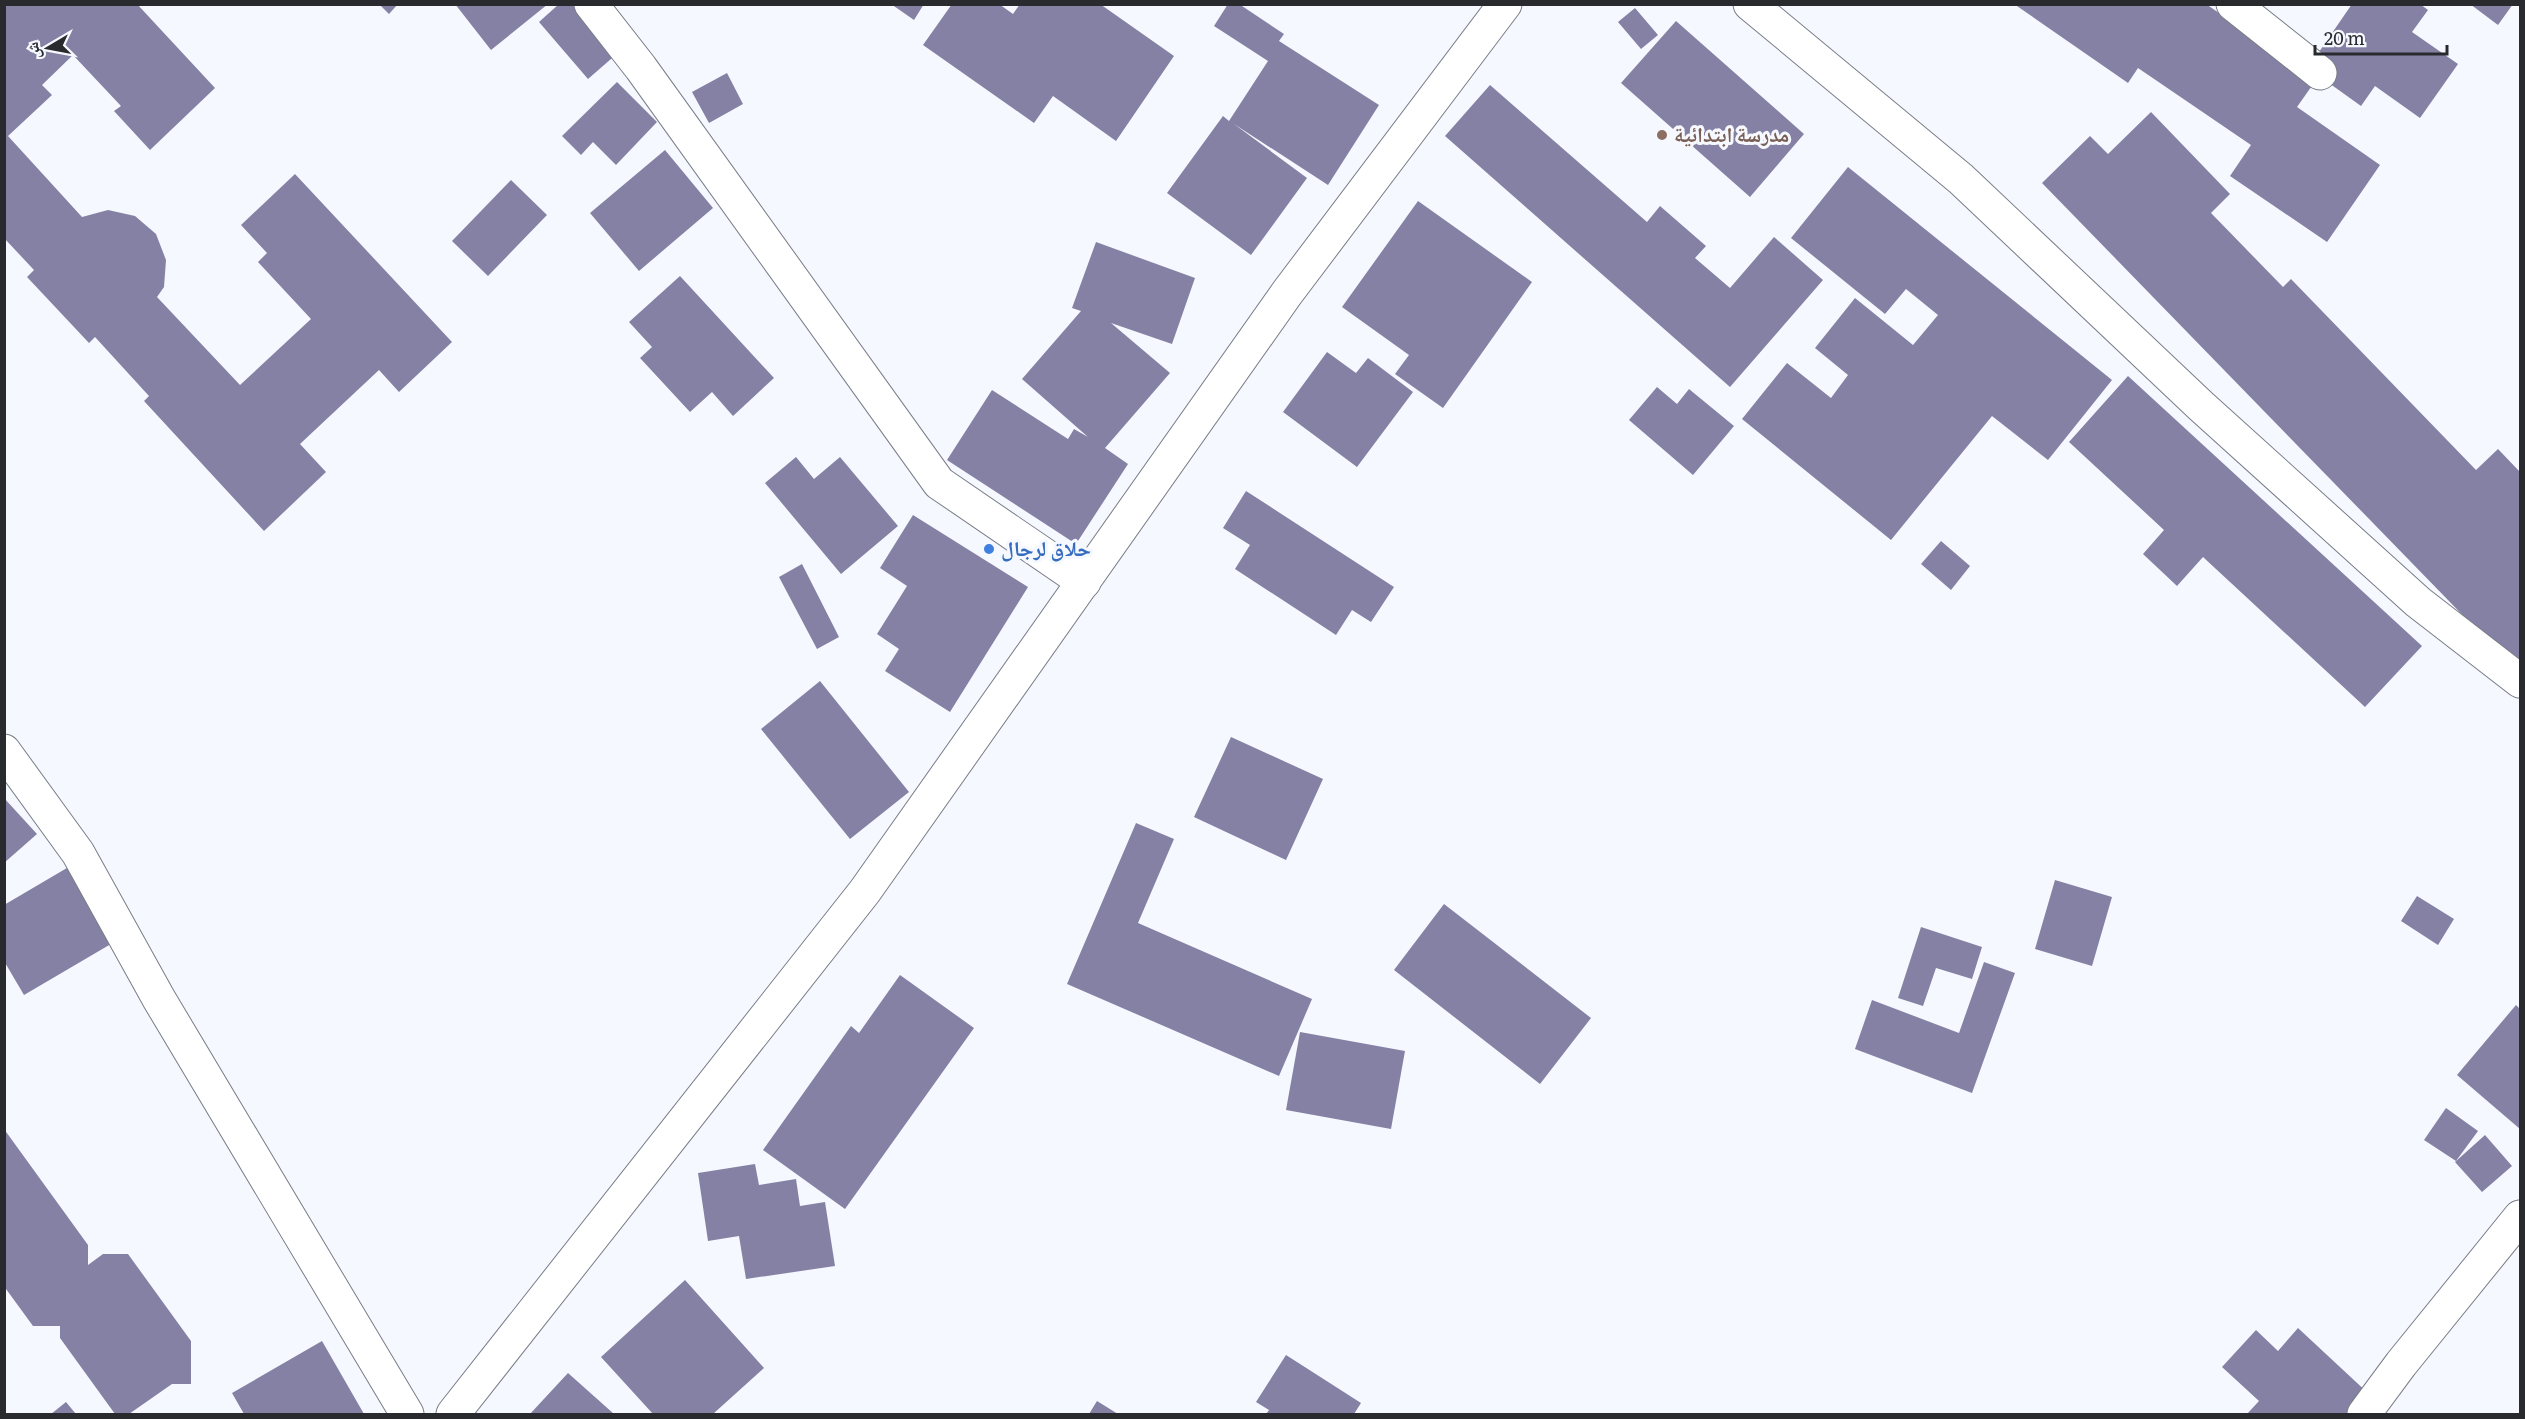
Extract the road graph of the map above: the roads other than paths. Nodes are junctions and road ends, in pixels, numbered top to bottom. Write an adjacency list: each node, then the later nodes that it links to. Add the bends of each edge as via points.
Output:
1 (591, 4): 6 (street, via 939,483)
2 (1505, 4): 6 (street, via 1287,293)
3 (1750, 4): 7 (street, via 1961,179 2192,398 2418,602)
4 (2233, 4): 5 (street)
5 (2320, 73)
6 (1084, 582): 11 (street, via 866,891)
7 (2520, 681)
8 (4, 751): 10 (street, via 78,852 159,999)
9 (2520, 1217): 12 (street)
10 (407, 1414)
11 (453, 1414)
12 (2364, 1414)

